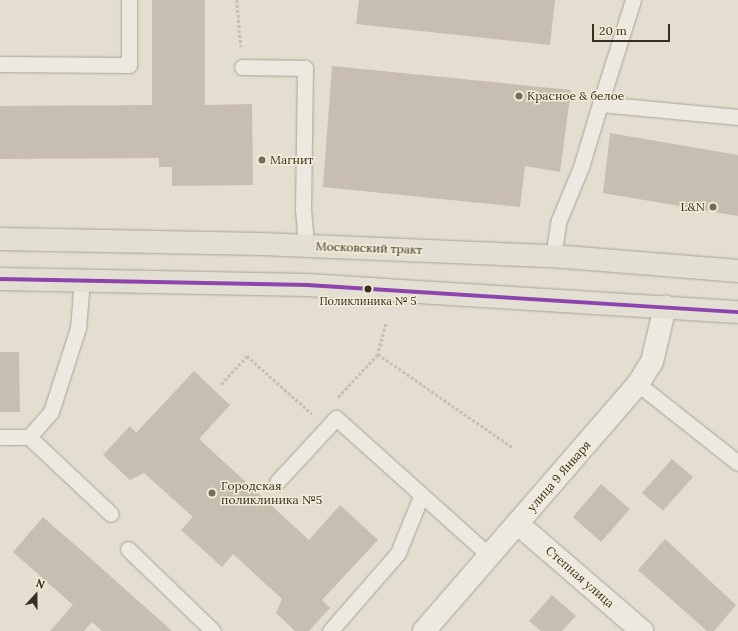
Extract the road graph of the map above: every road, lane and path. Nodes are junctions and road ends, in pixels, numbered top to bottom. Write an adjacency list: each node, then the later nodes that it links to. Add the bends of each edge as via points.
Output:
1 (128, 0): 4 (lane, via 129,65)
2 (237, 0): 5 (path)
3 (633, 0): 6 (lane)
4 (0, 64)
5 (242, 67): 9 (lane, via 305,68 303,208)
6 (600, 104): 7 (lane); 10 (lane, via 584,160 559,220)
7 (738, 117)
8 (0, 239): 9 (main road, Московский тракт)
9 (306, 245): 10 (main road, Московский тракт)
10 (553, 256): 11 (main road, Московский тракт)
11 (738, 271)
12 (0, 280): 13 (main road)
13 (82, 280): 14 (main road, via 307,285); 23 (lane, via 78,328 59,393 51,412)
14 (665, 307): 15 (main road); 19 (street, улица 9 Января, via 652,362)
15 (738, 312)
16 (386, 324): 17 (path)
17 (378, 354): 20 (path); 24 (path)
18 (221, 384): 21 (path, via 247,356)
19 (638, 384): 25 (lane); 29 (street, улица 9 Января)
20 (333, 403)
21 (318, 419)
22 (0, 437): 23 (lane)
23 (29, 437): 28 (lane)
24 (513, 448)
25 (738, 463)
26 (277, 482): 27 (lane, via 336,418)
27 (421, 496): 31 (lane); 33 (lane, via 398,553)
28 (111, 514)
29 (518, 524): 31 (street, улица 9 Января); 35 (street, Степная улица)
30 (128, 549): 32 (lane)
31 (490, 556): 34 (street, улица 9 Января)
32 (213, 631)
33 (330, 631)
34 (424, 631)
35 (642, 631)

